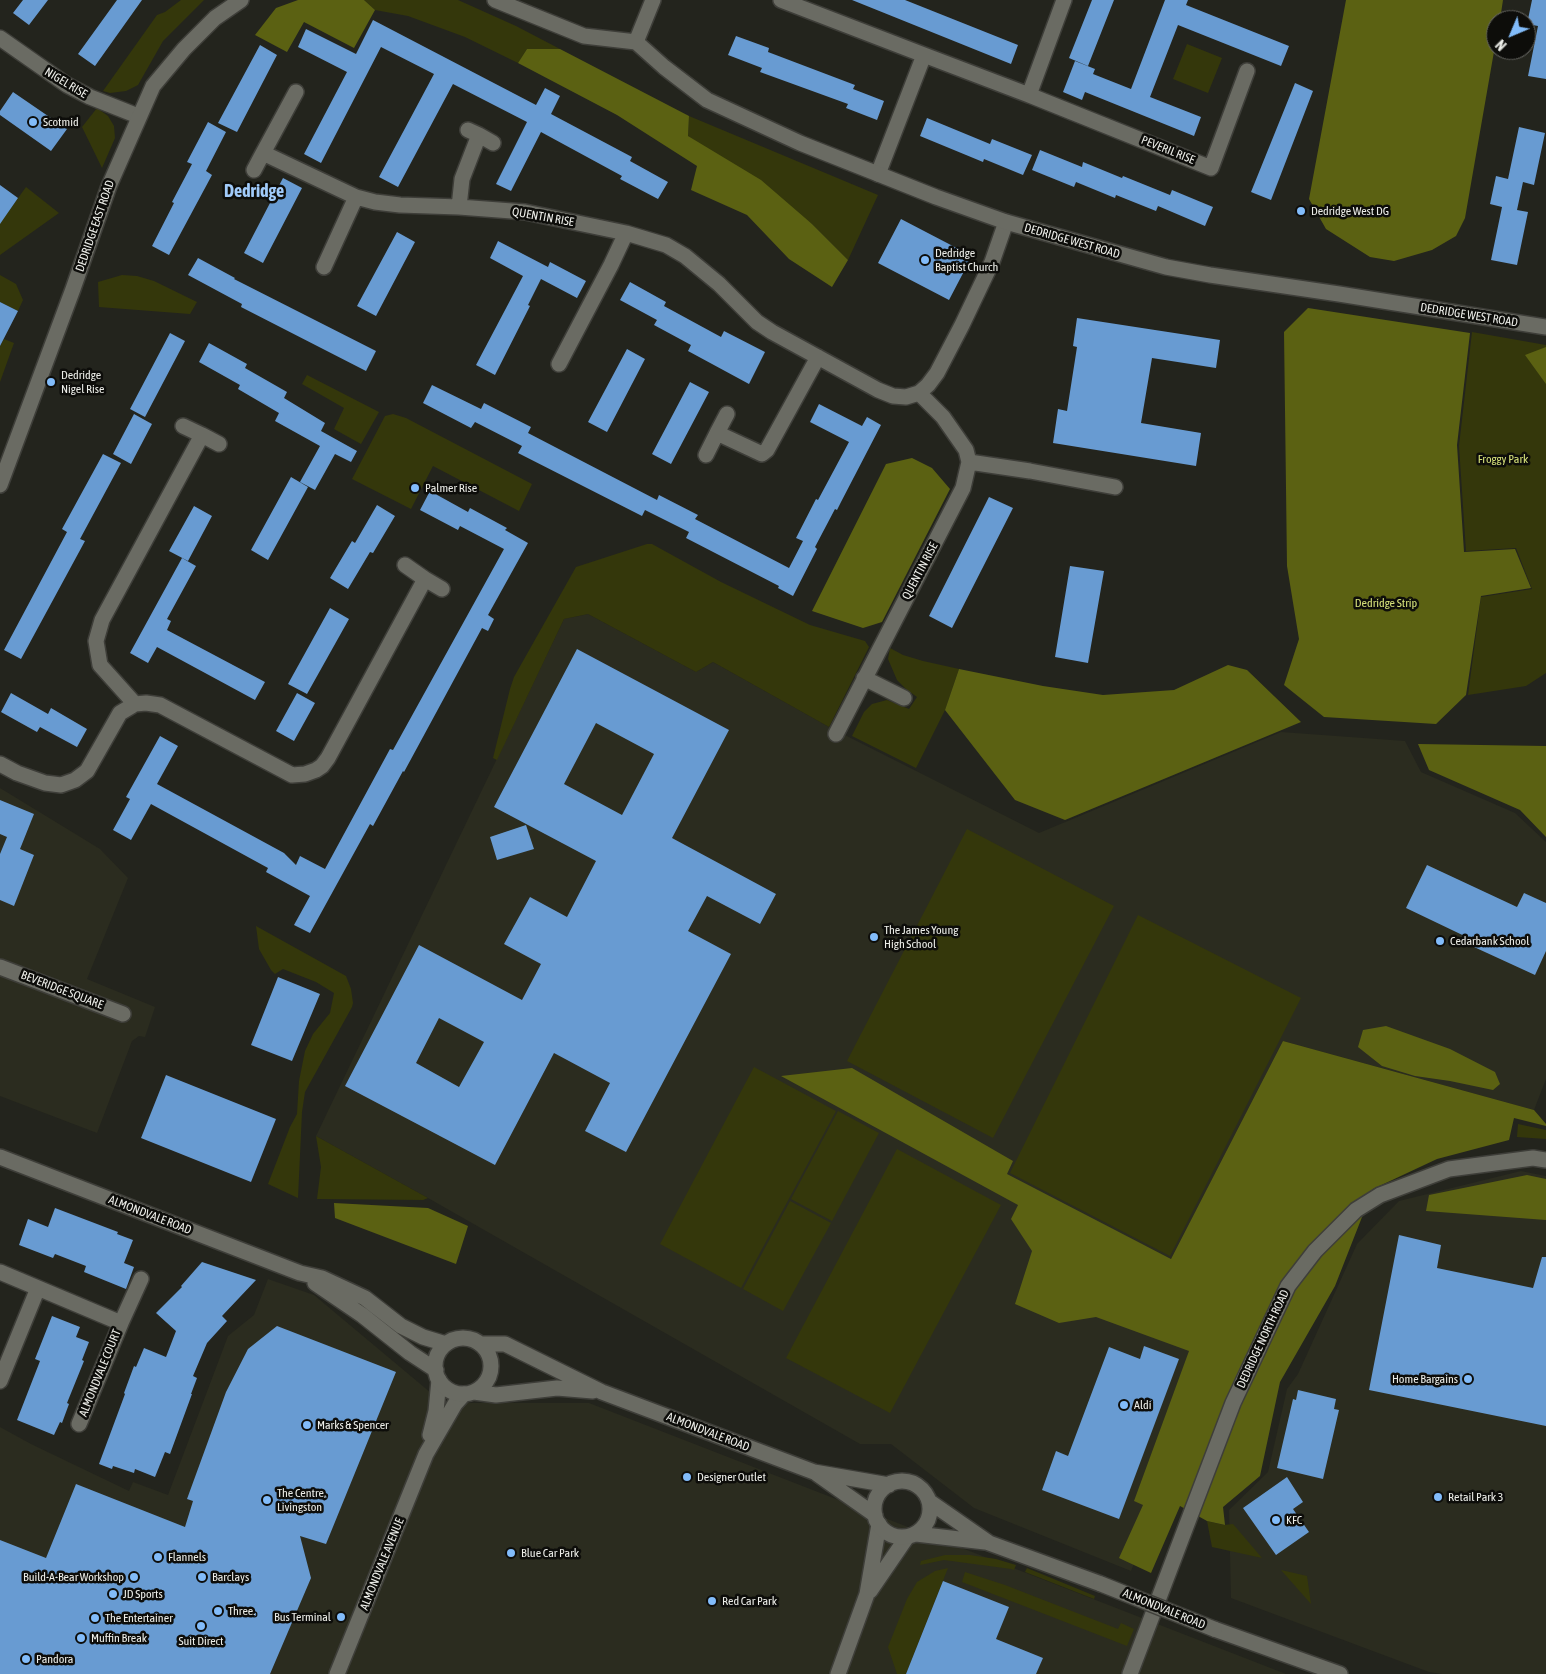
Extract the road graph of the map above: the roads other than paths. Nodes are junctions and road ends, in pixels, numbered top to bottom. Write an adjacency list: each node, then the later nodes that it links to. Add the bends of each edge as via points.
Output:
1 (241, 0): 13 (street, DEDRIDGE EAST ROAD, via 215,18 184,49 153,86)
2 (495, 0): 8 (street, via 584,36)
3 (653, 0): 8 (street)
4 (781, 0): 6 (street, PEVERIL RISE)
5 (1064, 0): 12 (street)
6 (821, 7): 9 (street, PEVERIL RISE)
7 (0, 38): 13 (street, NIGEL RISE, via 67,85)
8 (636, 42): 17 (street, DEDRIDGE WEST ROAD, via 707,100 800,143)
9 (924, 55): 12 (street, PEVERIL RISE); 17 (street)
10 (1247, 71): 12 (street, PEVERIL RISE, via 1211,168)
11 (296, 92): 15 (street)
12 (1029, 96)
13 (138, 116): 34 (street, DEDRIDGE EAST ROAD, via 109,186)
14 (493, 143): 19 (street, via 474,133)
15 (263, 153): 16 (street); 18 (street, QUENTIN RISE)
16 (254, 170)
17 (878, 174): 20 (street, DEDRIDGE WEST ROAD)
18 (356, 197): 19 (street, QUENTIN RISE, via 395,205); 22 (street)
19 (458, 207): 21 (street, QUENTIN RISE, via 525,212)
20 (1006, 222): 23 (street, DEDRIDGE WEST ROAD, via 1166,267 1210,276); 26 (street, via 992,262 962,325 937,373)
21 (626, 233): 24 (street, QUENTIN RISE, via 666,245 685,256 757,322); 25 (street)
22 (324, 267)
23 (1546, 327)
24 (818, 357): 26 (street, QUENTIN RISE, via 893,396); 29 (street, via 762,454)
25 (559, 364)
26 (919, 393): 33 (street, via 948,424 966,450)
27 (727, 414): 29 (street)
28 (183, 426): 30 (street)
29 (717, 433): 32 (street)
30 (202, 435): 31 (street); 41 (street, via 102,620 96,641 100,665)
31 (218, 444)
32 (706, 455)
33 (969, 462): 35 (street); 39 (street, QUENTIN RISE, via 964,488)
34 (0, 485)
35 (1115, 487)
36 (405, 565): 37 (street)
37 (425, 579): 38 (street); 41 (street, via 328,758 316,770 292,775 160,706)
38 (442, 589)
39 (864, 678): 40 (street); 42 (street, QUENTIN RISE)
40 (904, 698)
41 (134, 704): 43 (street, via 120,713 87,771 75,780 61,785 45,783)
42 (836, 734)
43 (0, 764)
44 (0, 967): 45 (street, BEVERIDGE SQUARE)
45 (123, 1014)
46 (0, 1157): 49 (street, ALMONDVALE ROAD)
47 (1546, 1160): 70 (street, DEDRIDGE NORTH ROAD, via 1533,1158 1449,1169 1380,1195 1356,1210 1315,1251 1288,1286 1233,1403)
48 (0, 1272): 51 (street, ALMONDVALE COURT)
49 (300, 1274): 53 (street, ALMONDVALE ROAD, via 322,1278 365,1298 401,1326); 55 (street, ALMONDVALE ROAD, via 348,1306)
50 (141, 1279): 52 (street, ALMONDVALE COURT)
51 (38, 1288): 52 (street, ALMONDVALE COURT); 56 (street)
52 (121, 1323): 59 (street, ALMONDVALE COURT)
53 (446, 1344): 54 (street, via 459,1338); 55 (street, via 438,1353)
54 (482, 1344): 57 (street, ALMONDVALE ROAD, via 505,1344); 58 (street, via 489,1355 490,1376 483,1386)
55 (437, 1375): 58 (street, via 448,1389); 60 (street, ALMONDVALE AVENUE, via 436,1411)
56 (0, 1380)
57 (602, 1392): 58 (street, ALMONDVALE ROAD, via 558,1388 496,1395); 61 (street, ALMONDVALE ROAD)
58 (469, 1393): 60 (street, ALMONDVALE AVENUE, via 455,1404)
59 (79, 1424)
60 (426, 1454): 68 (street, ALMONDVALE AVENUE)
61 (814, 1472): 62 (street, ALMONDVALE ROAD); 64 (street, ALMONDVALE ROAD)
62 (889, 1484): 63 (street, via 910,1482 919,1486); 64 (street, via 876,1498)
63 (930, 1502): 65 (street, via 924,1528); 66 (street, ALMONDVALE ROAD)
64 (877, 1520): 65 (street, via 885,1532); 67 (street)
65 (911, 1536): 66 (street, ALMONDVALE ROAD); 67 (street)
66 (989, 1543): 71 (street, ALMONDVALE ROAD, bridge)
67 (867, 1594): 69 (street)
68 (337, 1674)
69 (838, 1674)
70 (1130, 1674)
71 (1340, 1674)

